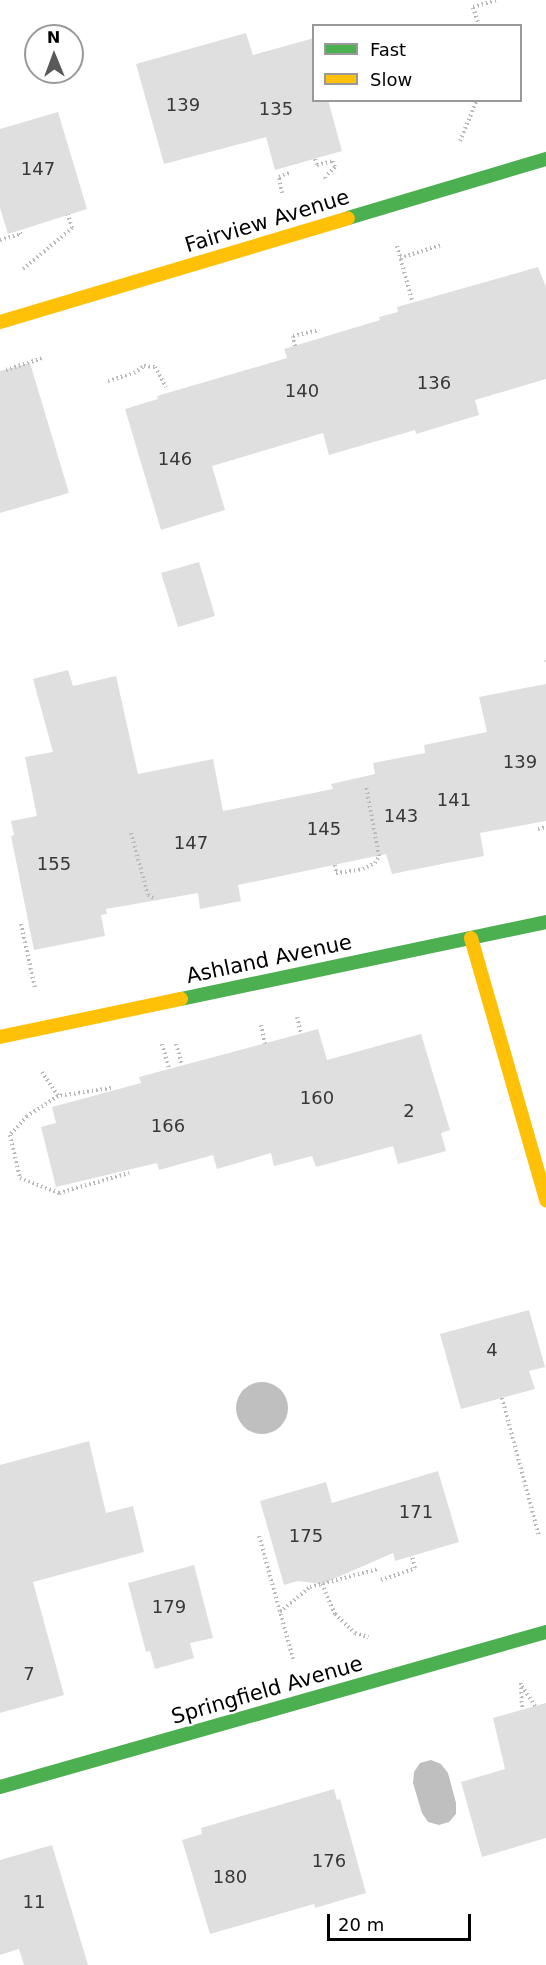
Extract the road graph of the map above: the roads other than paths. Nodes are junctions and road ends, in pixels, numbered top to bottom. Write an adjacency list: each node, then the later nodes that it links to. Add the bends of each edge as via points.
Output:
1 (546, 159): 2 (street, Fairview Avenue)
2 (0, 322)
3 (546, 922): 4 (street, Ashland Avenue)
4 (471, 938): 5 (street, Ashland Avenue); 6 (street)
5 (0, 1037)
6 (546, 1200)
7 (546, 1632): 8 (street, Springfield Avenue)
8 (0, 1787)

